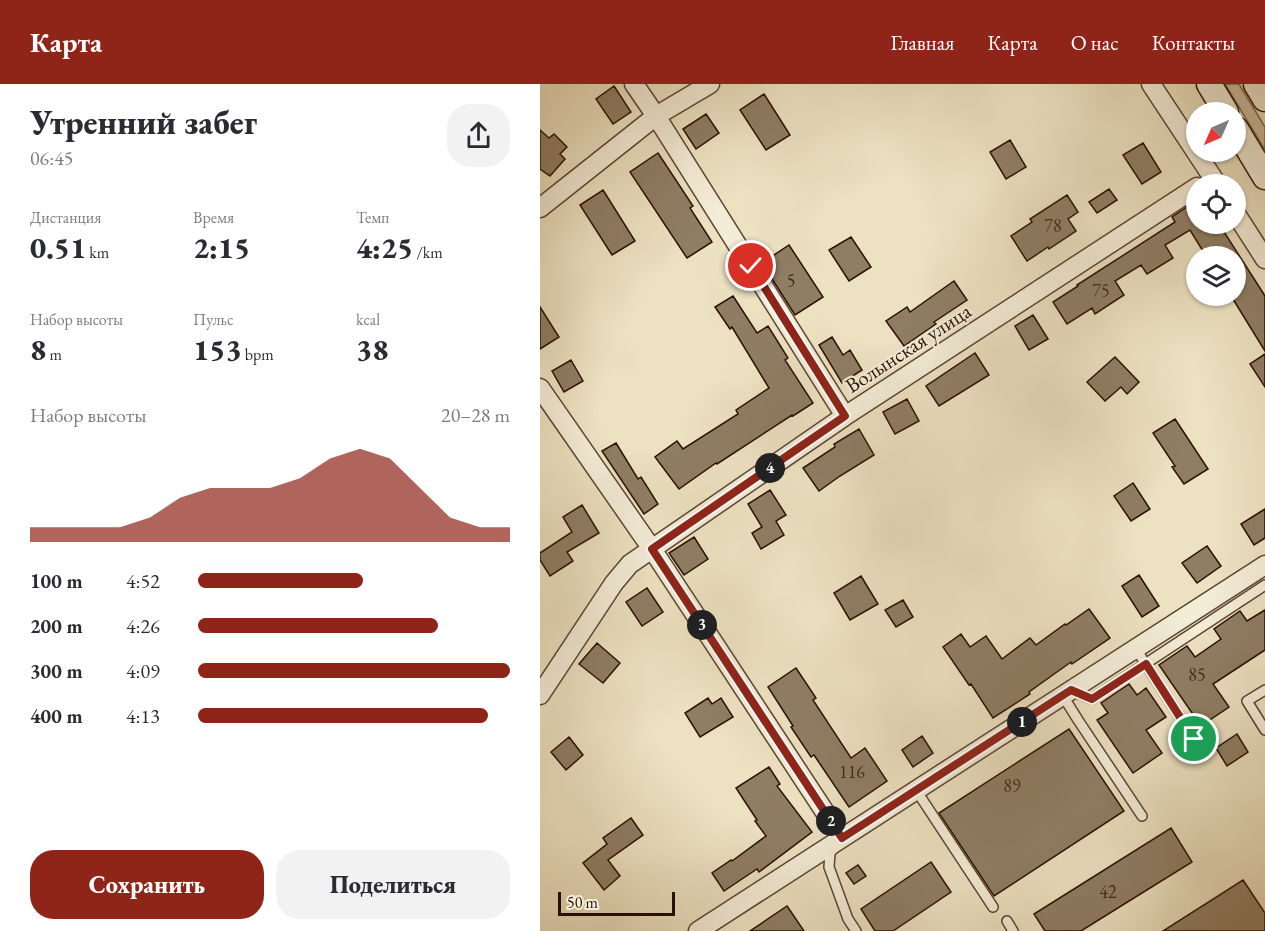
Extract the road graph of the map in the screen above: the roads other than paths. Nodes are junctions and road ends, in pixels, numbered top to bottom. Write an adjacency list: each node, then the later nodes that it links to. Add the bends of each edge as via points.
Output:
1 (634, 84): 8 (street)
2 (710, 84): 8 (street)
3 (1151, 84): 10 (street)
4 (1209, 84): 7 (main road)
5 (1256, 84): 6 (main road)
6 (1265, 99)
7 (1220, 102)
8 (656, 116): 13 (street); 17 (street)
9 (1246, 146): 11 (main road)
10 (1202, 174)
11 (1265, 177)
12 (1186, 197): 17 (street, Волынская улица)
13 (540, 208)
14 (1246, 230): 15 (street)
15 (1265, 259)
16 (540, 388): 18 (street)
17 (845, 416): 18 (street, Волынская улица)
18 (652, 549): 24 (street, Волынская улица, via 630,564 614,584); 29 (street)
19 (1265, 565): 21 (street)
20 (1265, 585): 21 (lane)
21 (1141, 656): 23 (street); 26 (lane)
22 (1265, 690): 25 (lane, via 1246,701)
23 (1067, 693): 27 (street); 28 (lane)
24 (540, 695)
25 (1265, 730)
26 (1194, 739)
27 (916, 790): 29 (street); 30 (lane)
28 (1142, 816)
29 (842, 838): 32 (street); 33 (lane, via 830,853 829,867)
30 (993, 907)
31 (1007, 921): 34 (lane)
32 (701, 930)
33 (856, 931)
34 (1013, 931)

